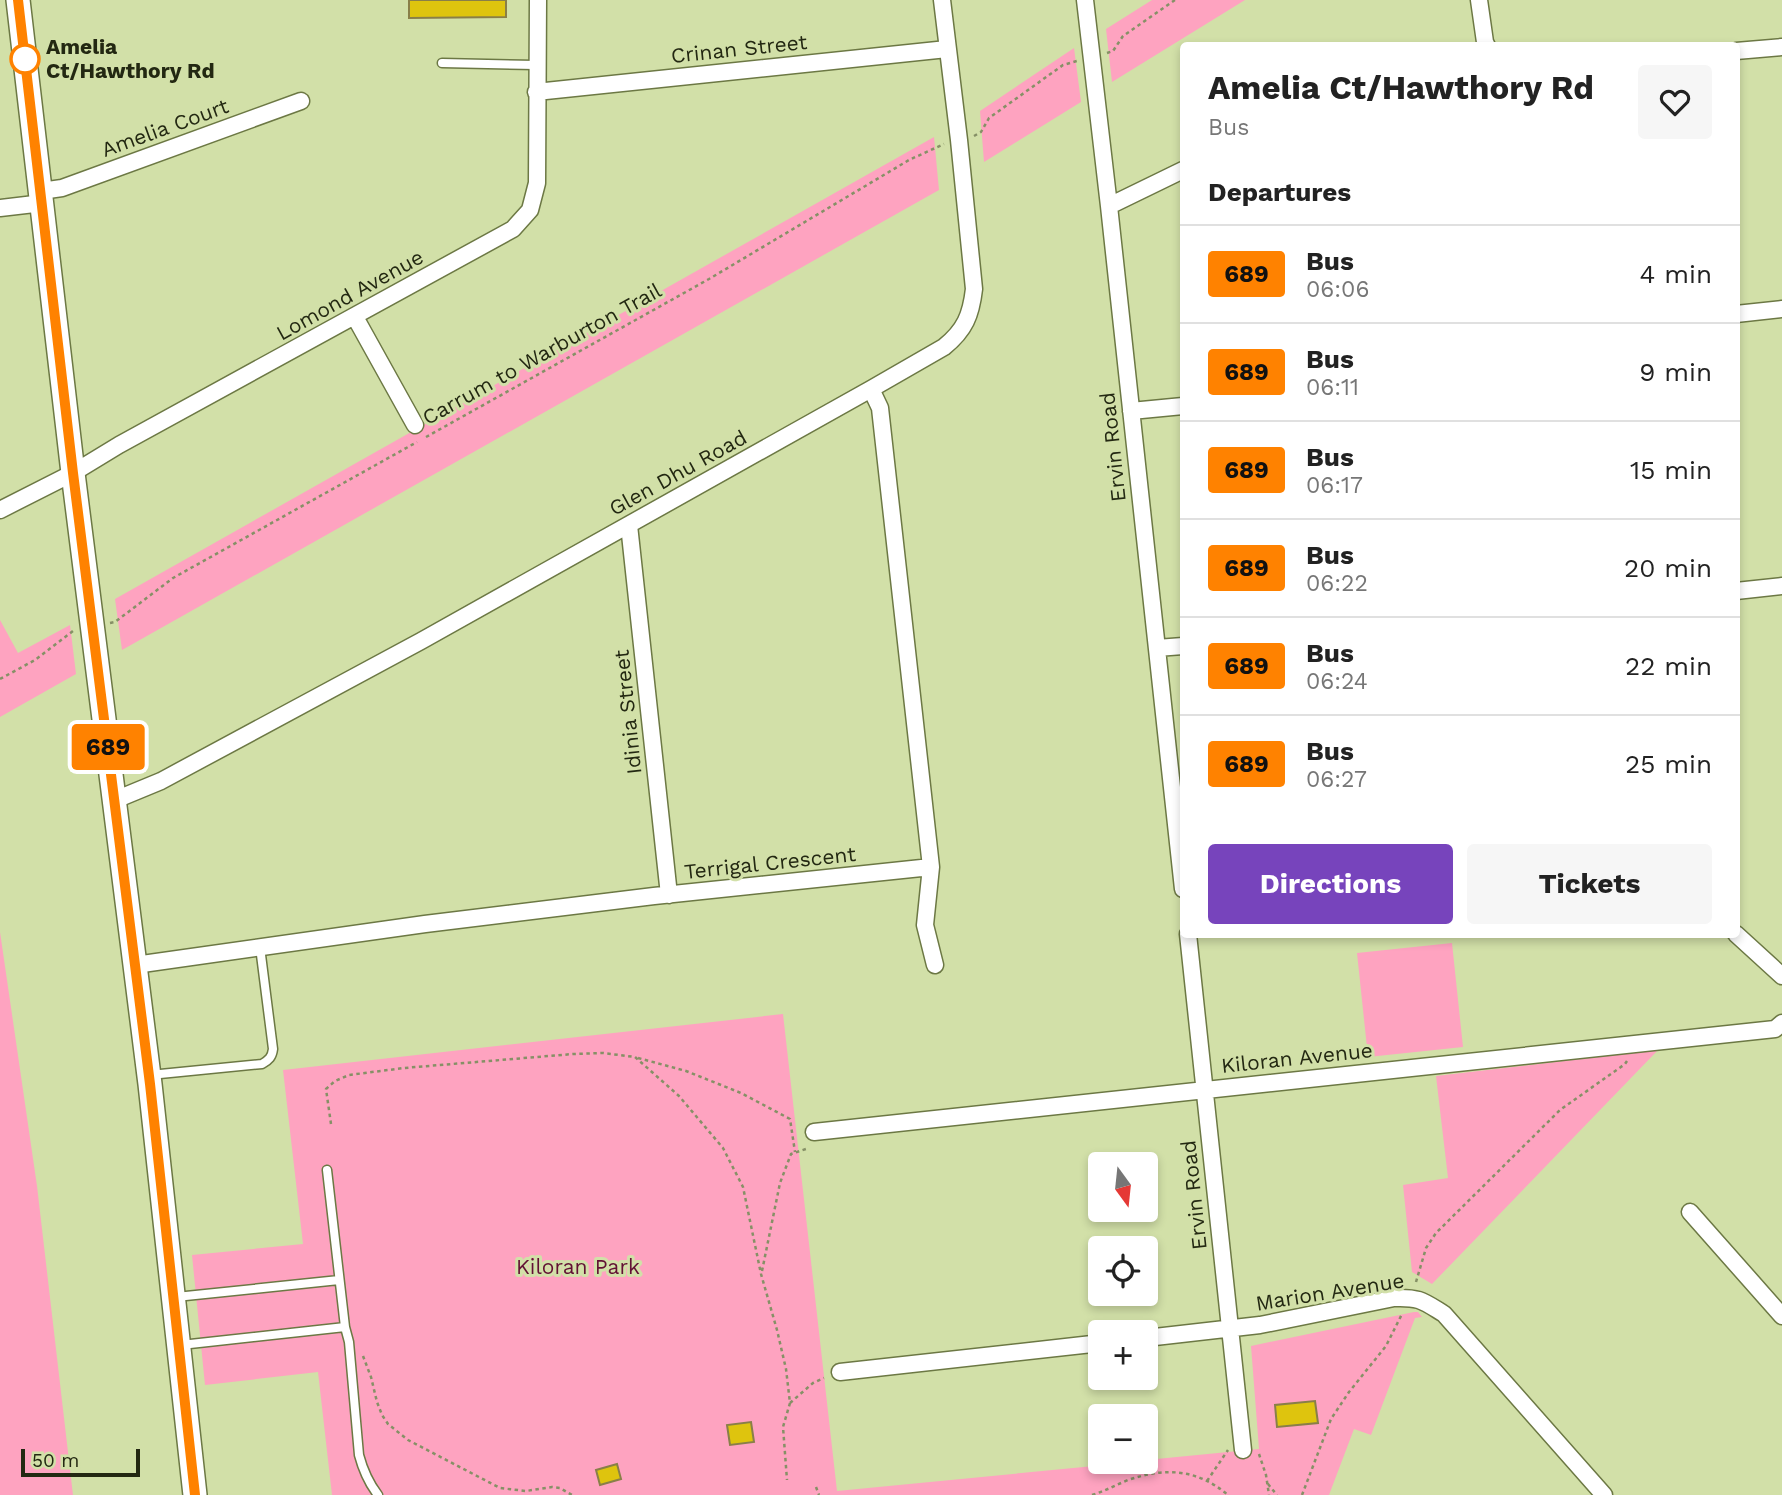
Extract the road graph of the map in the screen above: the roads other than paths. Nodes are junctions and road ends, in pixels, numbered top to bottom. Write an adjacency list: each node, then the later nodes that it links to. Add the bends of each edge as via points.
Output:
1 (18, 0): 15 (main road)
2 (538, 0): 11 (street, Lomond Avenue)
3 (942, 0): 8 (street, Glen Dhu Road)
4 (1085, 0): 16 (street, Ervin Road)
5 (1479, 0): 6 (street)
6 (1485, 42)
7 (1782, 47): 9 (street)
8 (947, 49): 12 (street, Crinan Street); 21 (street, Glen Dhu Road, via 974,289 971,310 961,331 944,347)
9 (1740, 51)
10 (442, 63): 11 (lane)
11 (536, 65): 12 (street, Lomond Avenue)
12 (536, 92): 20 (street, Lomond Avenue, via 537,183 530,210 513,229)
13 (301, 101): 15 (street, Amelia Court)
14 (1180, 171): 16 (street)
15 (42, 197): 17 (street, Amelia Court); 25 (main road)
16 (1109, 206): 23 (street, Ervin Road)
17 (0, 208)
18 (1782, 309): 19 (street)
19 (1740, 314)
20 (355, 317): 24 (street); 25 (street, Lomond Avenue)
21 (871, 389): 27 (street, Glen Dhu Road); 34 (street, via 880,408)
22 (1180, 405): 23 (street)
23 (1130, 411): 31 (street, Ervin Road)
24 (415, 425)
25 (73, 473): 26 (street, Lomond Avenue); 32 (main road)
26 (0, 510)
27 (629, 525): 32 (street, Glen Dhu Road, via 161,781); 35 (street, Idinia Street)
28 (1782, 586): 29 (street)
29 (1740, 591)
30 (1180, 646): 31 (street)
31 (1157, 648): 33 (street, Ervin Road)
32 (114, 800): 39 (main road)
33 (1180, 836)
34 (931, 867): 35 (street, Terrigal Crescent); 40 (street, via 925,925)
35 (669, 895): 38 (street, Terrigal Crescent)
36 (1188, 938): 44 (street, Ervin Road)
37 (1740, 938): 41 (street)
38 (260, 947): 39 (street, Terrigal Crescent); 43 (lane, via 273,1049 268,1061)
39 (135, 965): 43 (main road)
40 (935, 965)
41 (1782, 976)
42 (1782, 1023): 44 (street, Kiloran Avenue, via 1776,1028)
43 (149, 1075): 49 (main road)
44 (1203, 1089): 45 (street, Kiloran Avenue); 52 (street, Ervin Road)
45 (814, 1132)
46 (327, 1170): 48 (lane)
47 (1690, 1212): 50 (street)
48 (339, 1280): 49 (lane); 51 (lane)
49 (173, 1297): 55 (main road)
50 (1782, 1316)
51 (345, 1327): 55 (lane); 59 (lane, via 359,1455)
52 (1230, 1329): 53 (street, Marion Avenue); 57 (street, Ervin Road); 60 (street, Marion Avenue, via 1394,1298 1420,1299 1444,1314)
53 (1158, 1337)
54 (1088, 1345): 56 (street)
55 (179, 1346): 58 (main road)
56 (833, 1375)
57 (1236, 1450)
58 (195, 1495)
59 (378, 1495)
60 (1604, 1495)

